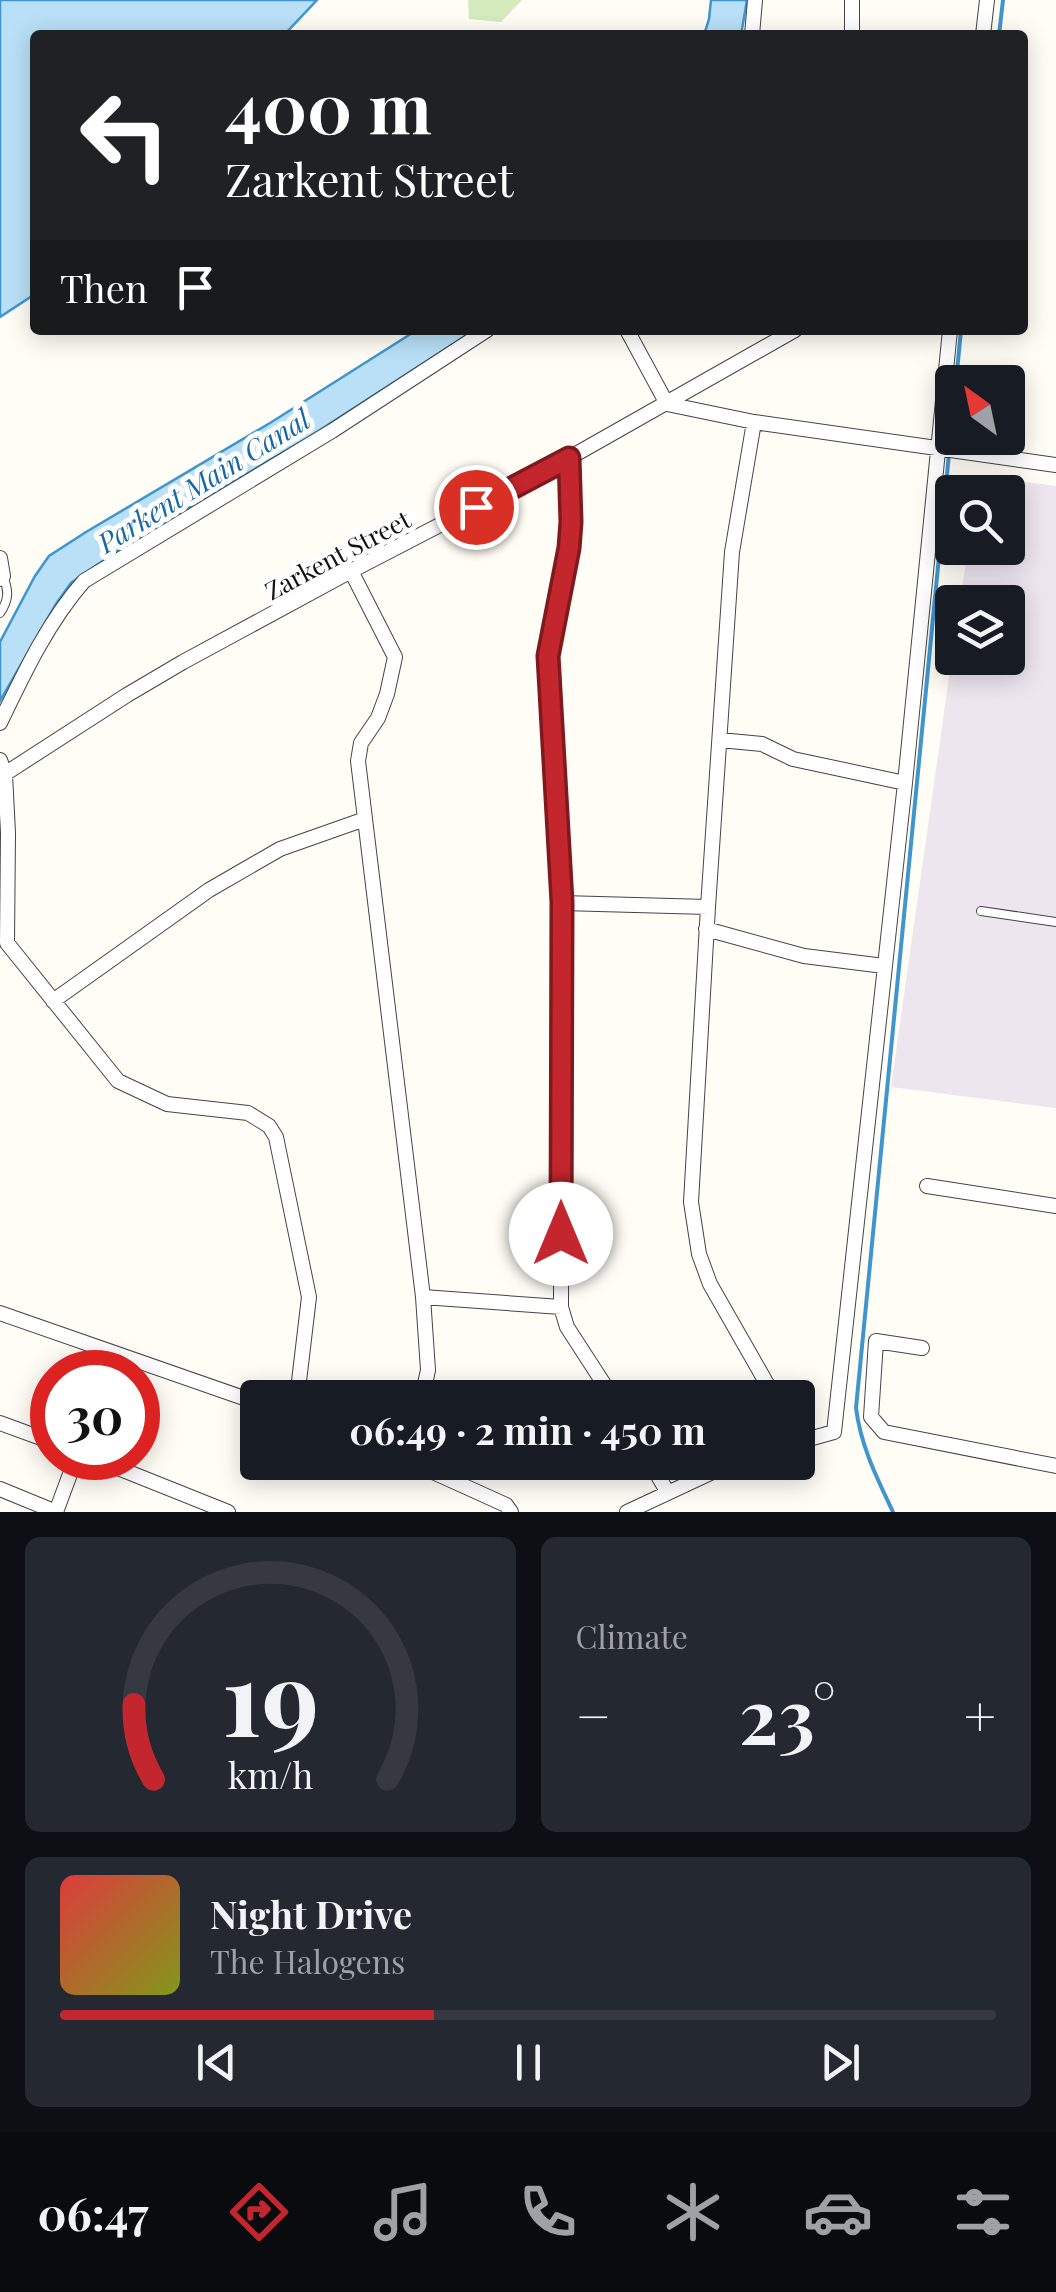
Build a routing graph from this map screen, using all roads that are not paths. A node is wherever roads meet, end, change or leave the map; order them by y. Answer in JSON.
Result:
{"nodes":[{"id":1,"x":755,"y":0,"type":"edge"},
{"id":2,"x":852,"y":0,"type":"edge"},
{"id":3,"x":987,"y":0,"type":"edge"},
{"id":4,"x":752,"y":30,"type":"edge"},
{"id":5,"x":852,"y":30,"type":"edge"},
{"id":6,"x":984,"y":30,"type":"edge"},
{"id":7,"x":479,"y":335,"type":"edge"},
{"id":8,"x":629,"y":335,"type":"edge"},
{"id":9,"x":785,"y":335,"type":"edge"},
{"id":10,"x":950,"y":335,"type":"edge"},
{"id":11,"x":949,"y":365,"type":"edge"},
{"id":12,"x":667,"y":404,"type":"junction"},
{"id":13,"x":754,"y":422,"type":"junction"},
{"id":14,"x":935,"y":449,"type":"edge"},
{"id":15,"x":944,"y":455,"type":"edge"},
{"id":16,"x":980,"y":455,"type":"edge"},
{"id":17,"x":569,"y":458,"type":"junction"},
{"id":18,"x":1056,"y":466,"type":"edge"},
{"id":19,"x":0,"y":558,"type":"edge"},
{"id":20,"x":351,"y":571,"type":"junction"},
{"id":21,"x":1,"y":576,"type":"edge"},
{"id":22,"x":0,"y":614,"type":"edge"},
{"id":23,"x":0,"y":723,"type":"edge"},
{"id":24,"x":720,"y":740,"type":"junction"},
{"id":25,"x":2,"y":770,"type":"edge"},
{"id":26,"x":904,"y":783,"type":"junction"},
{"id":27,"x":365,"y":819,"type":"junction"},
{"id":28,"x":562,"y":902,"type":"junction"},
{"id":29,"x":708,"y":908,"type":"junction"},
{"id":30,"x":982,"y":911,"type":"dead end"},
{"id":31,"x":1056,"y":922,"type":"edge"},
{"id":32,"x":706,"y":930,"type":"junction"},
{"id":33,"x":3,"y":946,"type":"edge"},
{"id":34,"x":884,"y":966,"type":"junction"},
{"id":35,"x":54,"y":1001,"type":"junction"},
{"id":36,"x":927,"y":1186,"type":"dead end"},
{"id":37,"x":1056,"y":1206,"type":"edge"},
{"id":38,"x":423,"y":1297,"type":"junction"},
{"id":39,"x":561,"y":1307,"type":"junction"},
{"id":40,"x":0,"y":1313,"type":"edge"},
{"id":41,"x":922,"y":1348,"type":"dead end"},
{"id":42,"x":105,"y":1350,"type":"edge"},
{"id":43,"x":160,"y":1369,"type":"edge"},
{"id":44,"x":299,"y":1380,"type":"edge"},
{"id":45,"x":426,"y":1380,"type":"edge"},
{"id":46,"x":601,"y":1380,"type":"edge"},
{"id":47,"x":765,"y":1380,"type":"edge"},
{"id":48,"x":240,"y":1397,"type":"edge"},
{"id":49,"x":0,"y":1423,"type":"edge"},
{"id":50,"x":30,"y":1434,"type":"edge"},
{"id":51,"x":815,"y":1436,"type":"edge"},
{"id":52,"x":1056,"y":1466,"type":"edge"},
{"id":53,"x":68,"y":1480,"type":"edge"},
{"id":54,"x":148,"y":1480,"type":"edge"},
{"id":55,"x":450,"y":1480,"type":"edge"},
{"id":56,"x":660,"y":1480,"type":"edge"},
{"id":57,"x":696,"y":1480,"type":"edge"},
{"id":58,"x":0,"y":1488,"type":"edge"},
{"id":59,"x":668,"y":1493,"type":"junction"},
{"id":60,"x":56,"y":1512,"type":"edge"},
{"id":61,"x":228,"y":1512,"type":"edge"},
{"id":62,"x":511,"y":1512,"type":"edge"},
{"id":63,"x":627,"y":1512,"type":"edge"}],
"edges":[{"from":1,"to":4,"type":"street"},
{"from":2,"to":5,"type":"street"},
{"from":3,"to":6,"type":"street"},
{"from":7,"to":23,"type":"street"},
{"from":8,"to":12,"type":"street"},
{"from":9,"to":12,"type":"street","name":"Zarkent Street"},
{"from":10,"to":11,"type":"street"},
{"from":12,"to":13,"type":"street"},
{"from":12,"to":17,"type":"street","name":"Zarkent Street"},
{"from":13,"to":14,"type":"street"},
{"from":13,"to":24,"type":"street"},
{"from":15,"to":26,"type":"street"},
{"from":16,"to":18,"type":"street"},
{"from":17,"to":20,"type":"street","name":"Zarkent Street"},
{"from":17,"to":28,"type":"street"},
{"from":19,"to":21,"type":"street"},
{"from":20,"to":25,"type":"street","name":"Zarkent Street"},
{"from":20,"to":27,"type":"street"},
{"from":21,"to":22,"type":"lane"},
{"from":24,"to":26,"type":"street"},
{"from":24,"to":29,"type":"street"},
{"from":25,"to":33,"type":"street"},
{"from":26,"to":34,"type":"street"},
{"from":27,"to":35,"type":"street"},
{"from":27,"to":38,"type":"street"},
{"from":28,"to":29,"type":"street"},
{"from":28,"to":39,"type":"street"},
{"from":29,"to":32,"type":"street"},
{"from":30,"to":31,"type":"lane"},
{"from":32,"to":34,"type":"street"},
{"from":32,"to":47,"type":"street"},
{"from":33,"to":35,"type":"street"},
{"from":34,"to":51,"type":"street"},
{"from":35,"to":44,"type":"street"},
{"from":36,"to":37,"type":"street"},
{"from":38,"to":39,"type":"street"},
{"from":38,"to":45,"type":"street"},
{"from":39,"to":46,"type":"street"},
{"from":40,"to":42,"type":"street"},
{"from":41,"to":52,"type":"street"},
{"from":43,"to":48,"type":"street"},
{"from":49,"to":50,"type":"street"},
{"from":53,"to":60,"type":"street"},
{"from":54,"to":61,"type":"street"},
{"from":55,"to":62,"type":"street"},
{"from":56,"to":59,"type":"street"},
{"from":57,"to":59,"type":"street"},
{"from":58,"to":60,"type":"street"},
{"from":59,"to":63,"type":"street"}]}
